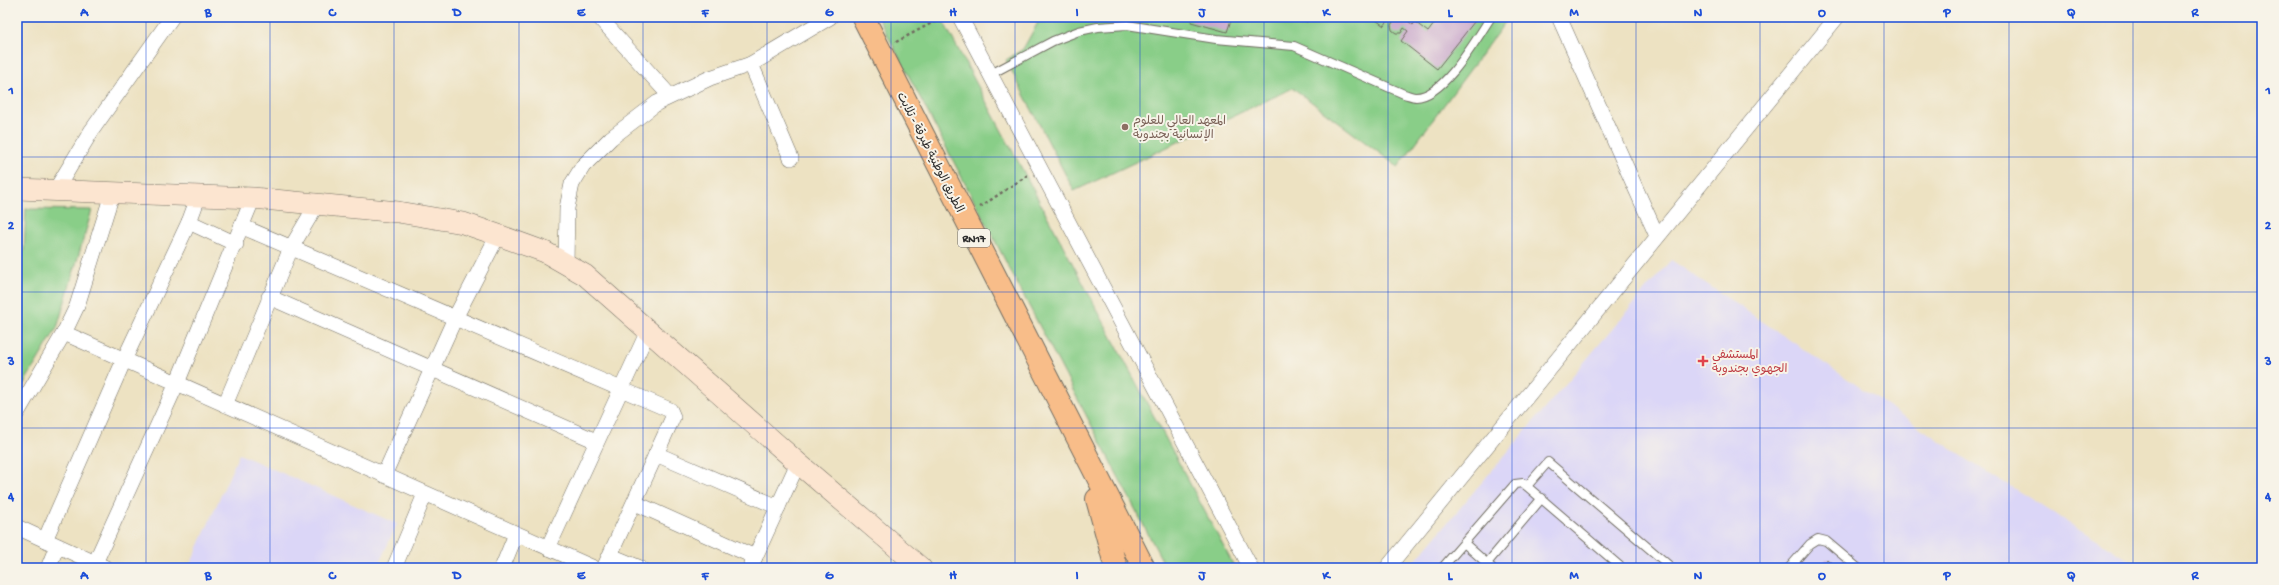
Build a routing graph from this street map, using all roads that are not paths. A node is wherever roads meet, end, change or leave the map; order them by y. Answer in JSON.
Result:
{"nodes":[{"id":1,"x":172,"y":17,"type":"edge"},
{"id":2,"x":599,"y":17,"type":"edge"},
{"id":3,"x":830,"y":17,"type":"edge"},
{"id":4,"x":863,"y":17,"type":"edge"},
{"id":5,"x":960,"y":17,"type":"edge"},
{"id":6,"x":1491,"y":17,"type":"edge"},
{"id":7,"x":1559,"y":17,"type":"edge"},
{"id":8,"x":1838,"y":17,"type":"edge"},
{"id":9,"x":751,"y":64,"type":"junction"},
{"id":10,"x":991,"y":74,"type":"junction"},
{"id":11,"x":670,"y":96,"type":"junction"},
{"id":12,"x":791,"y":158,"type":"dead end"},
{"id":13,"x":17,"y":188,"type":"edge"},
{"id":14,"x":55,"y":191,"type":"junction"},
{"id":15,"x":113,"y":191,"type":"junction"},
{"id":16,"x":199,"y":195,"type":"junction"},
{"id":17,"x":253,"y":198,"type":"junction"},
{"id":18,"x":317,"y":204,"type":"junction"},
{"id":19,"x":189,"y":222,"type":"junction"},
{"id":20,"x":243,"y":227,"type":"junction"},
{"id":21,"x":498,"y":235,"type":"junction"},
{"id":22,"x":1658,"y":236,"type":"junction"},
{"id":23,"x":236,"y":244,"type":"junction"},
{"id":24,"x":292,"y":248,"type":"junction"},
{"id":25,"x":566,"y":263,"type":"junction"},
{"id":26,"x":269,"y":297,"type":"junction"},
{"id":27,"x":455,"y":318,"type":"junction"},
{"id":28,"x":648,"y":331,"type":"junction"},
{"id":29,"x":64,"y":333,"type":"junction"},
{"id":30,"x":124,"y":360,"type":"junction"},
{"id":31,"x":432,"y":368,"type":"junction"},
{"id":32,"x":177,"y":383,"type":"junction"},
{"id":33,"x":620,"y":388,"type":"junction"},
{"id":34,"x":225,"y":404,"type":"junction"},
{"id":35,"x":17,"y":413,"type":"edge"},
{"id":36,"x":596,"y":441,"type":"junction"},
{"id":37,"x":656,"y":454,"type":"junction"},
{"id":38,"x":1086,"y":459,"type":"junction"},
{"id":39,"x":798,"y":463,"type":"junction"},
{"id":40,"x":384,"y":475,"type":"junction"},
{"id":41,"x":1527,"y":486,"type":"junction"},
{"id":42,"x":425,"y":494,"type":"junction"},
{"id":43,"x":1542,"y":498,"type":"junction"},
{"id":44,"x":635,"y":503,"type":"junction"},
{"id":45,"x":778,"y":507,"type":"junction"},
{"id":46,"x":17,"y":527,"type":"edge"},
{"id":47,"x":516,"y":534,"type":"junction"},
{"id":48,"x":51,"y":543,"type":"junction"},
{"id":49,"x":1464,"y":543,"type":"junction"},
{"id":50,"x":548,"y":548,"type":"junction"},
{"id":51,"x":608,"y":562,"type":"edge"},
{"id":52,"x":752,"y":563,"type":"edge"},
{"id":53,"x":100,"y":566,"type":"edge"},
{"id":54,"x":1487,"y":566,"type":"edge"},
{"id":55,"x":48,"y":568,"type":"edge"},
{"id":56,"x":394,"y":568,"type":"edge"},
{"id":57,"x":502,"y":568,"type":"edge"},
{"id":58,"x":594,"y":568,"type":"edge"},
{"id":59,"x":640,"y":568,"type":"edge"},
{"id":60,"x":921,"y":568,"type":"edge"},
{"id":61,"x":1116,"y":568,"type":"edge"},
{"id":62,"x":1144,"y":568,"type":"edge"},
{"id":63,"x":1252,"y":568,"type":"edge"},
{"id":64,"x":1387,"y":568,"type":"edge"},
{"id":65,"x":1442,"y":568,"type":"edge"},
{"id":66,"x":1622,"y":568,"type":"edge"},
{"id":67,"x":1672,"y":568,"type":"edge"},
{"id":68,"x":1790,"y":568,"type":"edge"},
{"id":69,"x":1858,"y":568,"type":"edge"}],
"edges":[{"from":1,"to":14,"type":"street"},
{"from":2,"to":11,"type":"street"},
{"from":3,"to":9,"type":"street"},
{"from":4,"to":38,"type":"main road","name":"الطريق الوطنية طبرقة - تلابت","number":"RN17"},
{"from":5,"to":10,"type":"street"},
{"from":6,"to":10,"type":"lane"},
{"from":7,"to":22,"type":"street"},
{"from":8,"to":22,"type":"street"},
{"from":9,"to":11,"type":"street"},
{"from":9,"to":12,"type":"street"},
{"from":10,"to":63,"type":"street"},
{"from":11,"to":25,"type":"street"},
{"from":13,"to":14,"type":"street"},
{"from":14,"to":15,"type":"street"},
{"from":15,"to":16,"type":"street"},
{"from":15,"to":29,"type":"street"},
{"from":16,"to":17,"type":"street"},
{"from":16,"to":19,"type":"street"},
{"from":17,"to":18,"type":"street"},
{"from":17,"to":20,"type":"street"},
{"from":18,"to":21,"type":"street"},
{"from":18,"to":24,"type":"street"},
{"from":19,"to":23,"type":"street"},
{"from":19,"to":30,"type":"street"},
{"from":20,"to":23,"type":"street"},
{"from":20,"to":24,"type":"street"},
{"from":21,"to":25,"type":"street"},
{"from":21,"to":27,"type":"street"},
{"from":22,"to":64,"type":"street"},
{"from":23,"to":32,"type":"street"},
{"from":24,"to":26,"type":"street"},
{"from":24,"to":27,"type":"street"},
{"from":25,"to":28,"type":"street"},
{"from":26,"to":31,"type":"street"},
{"from":26,"to":34,"type":"street"},
{"from":27,"to":31,"type":"street"},
{"from":27,"to":33,"type":"street"},
{"from":28,"to":33,"type":"street"},
{"from":28,"to":39,"type":"street"},
{"from":29,"to":30,"type":"street"},
{"from":29,"to":35,"type":"street"},
{"from":30,"to":32,"type":"street"},
{"from":30,"to":48,"type":"street"},
{"from":31,"to":36,"type":"street"},
{"from":31,"to":40,"type":"street"},
{"from":32,"to":34,"type":"street"},
{"from":32,"to":53,"type":"street"},
{"from":33,"to":36,"type":"street"},
{"from":33,"to":37,"type":"street"},
{"from":34,"to":40,"type":"street"},
{"from":36,"to":50,"type":"street"},
{"from":37,"to":44,"type":"street"},
{"from":37,"to":45,"type":"street"},
{"from":38,"to":61,"type":"main road","name":"الطريق الوطنية طبرقة - تلابت","number":"RN17"},
{"from":38,"to":62,"type":"main road","name":"الطريق الوطنية طبرقة - تلابت","number":"RN17"},
{"from":39,"to":45,"type":"street"},
{"from":39,"to":60,"type":"street"},
{"from":40,"to":42,"type":"street"},
{"from":41,"to":43,"type":"lane"},
{"from":41,"to":49,"type":"lane"},
{"from":41,"to":67,"type":"lane"},
{"from":42,"to":47,"type":"street"},
{"from":42,"to":56,"type":"street"},
{"from":43,"to":54,"type":"lane"},
{"from":43,"to":66,"type":"lane"},
{"from":44,"to":51,"type":"street"},
{"from":44,"to":52,"type":"street"},
{"from":45,"to":52,"type":"street"},
{"from":46,"to":48,"type":"street"},
{"from":47,"to":50,"type":"street"},
{"from":47,"to":57,"type":"street"},
{"from":48,"to":53,"type":"street"},
{"from":48,"to":55,"type":"street"},
{"from":49,"to":54,"type":"lane"},
{"from":49,"to":65,"type":"lane"},
{"from":50,"to":58,"type":"street"},
{"from":51,"to":59,"type":"street"},
{"from":68,"to":69,"type":"lane"}]}
